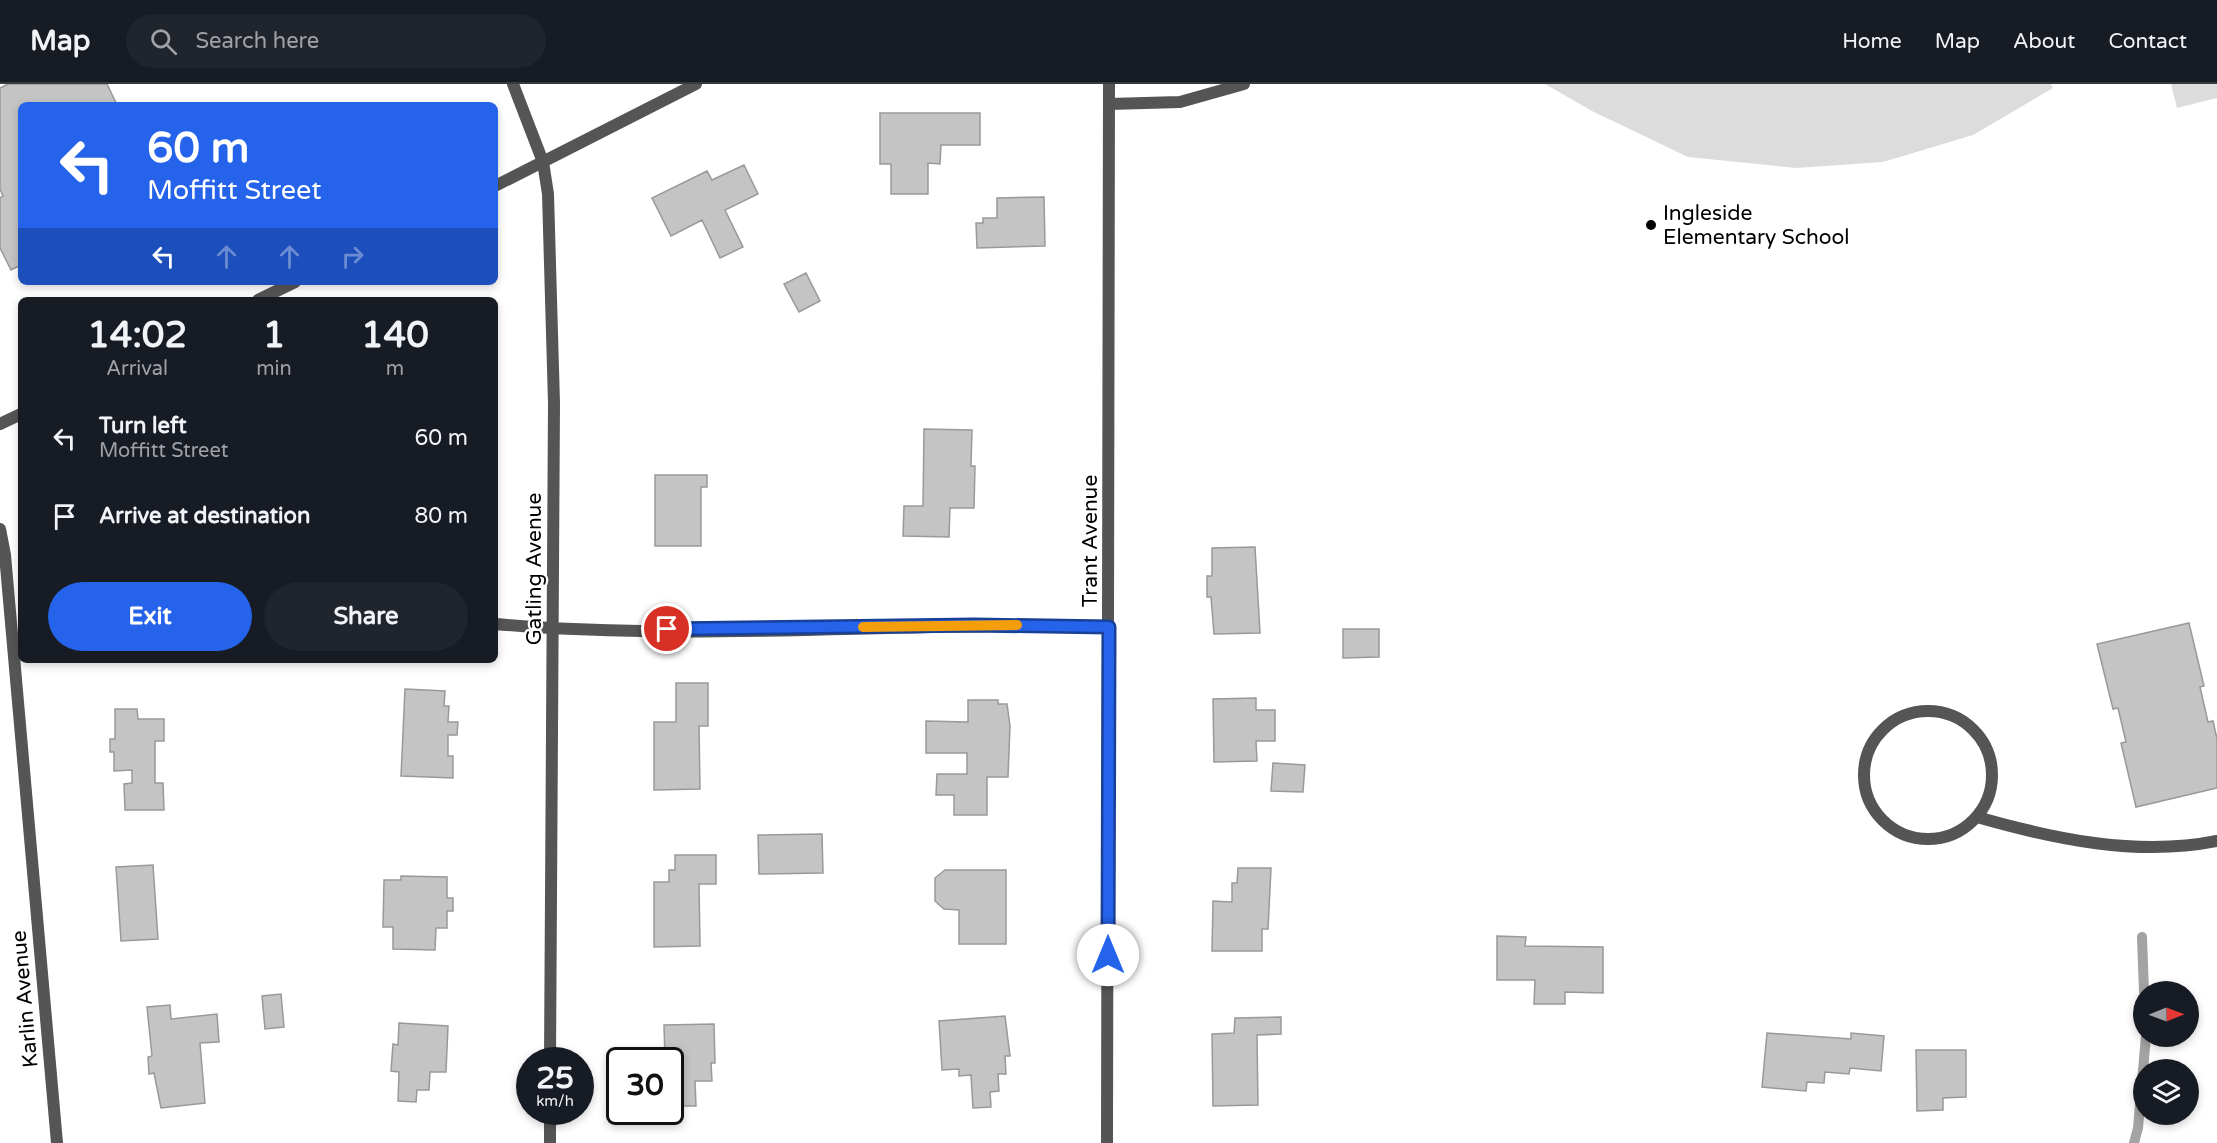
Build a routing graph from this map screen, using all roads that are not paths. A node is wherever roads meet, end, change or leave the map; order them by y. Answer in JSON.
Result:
{"nodes":[{"id":1,"x":513,"y":84,"type":"edge"},
{"id":2,"x":696,"y":84,"type":"edge"},
{"id":3,"x":1109,"y":84,"type":"edge"},
{"id":4,"x":1244,"y":84,"type":"edge"},
{"id":5,"x":1109,"y":104,"type":"junction"},
{"id":6,"x":543,"y":162,"type":"junction"},
{"id":7,"x":498,"y":184,"type":"edge"},
{"id":8,"x":289,"y":285,"type":"edge"},
{"id":9,"x":264,"y":297,"type":"edge"},
{"id":10,"x":18,"y":415,"type":"edge"},
{"id":11,"x":0,"y":424,"type":"edge"},
{"id":12,"x":0,"y":528,"type":"edge"},
{"id":13,"x":498,"y":624,"type":"edge"},
{"id":14,"x":1109,"y":627,"type":"junction"},
{"id":15,"x":552,"y":629,"type":"junction"},
{"id":16,"x":16,"y":631,"type":"edge"},
{"id":17,"x":18,"y":656,"type":"edge"},
{"id":18,"x":19,"y":663,"type":"edge"},
{"id":19,"x":1977,"y":817,"type":"junction"},
{"id":20,"x":2217,"y":841,"type":"edge"},
{"id":21,"x":550,"y":1047,"type":"edge"},
{"id":22,"x":550,"y":1125,"type":"edge"},
{"id":23,"x":57,"y":1143,"type":"edge"},
{"id":24,"x":550,"y":1143,"type":"edge"},
{"id":25,"x":1107,"y":1143,"type":"edge"}],
"edges":[{"from":1,"to":6,"type":"street","name":"Gatling Avenue"},
{"from":2,"to":6,"type":"street"},
{"from":3,"to":5,"type":"street","name":"Trant Avenue"},
{"from":4,"to":5,"type":"street"},
{"from":5,"to":14,"type":"street","name":"Trant Avenue"},
{"from":6,"to":7,"type":"street"},
{"from":6,"to":15,"type":"street","name":"Gatling Avenue"},
{"from":8,"to":9,"type":"street"},
{"from":10,"to":11,"type":"street"},
{"from":12,"to":16,"type":"street","name":"Karlin Avenue"},
{"from":13,"to":15,"type":"street"},
{"from":14,"to":15,"type":"street"},
{"from":14,"to":25,"type":"street","name":"Trant Avenue"},
{"from":15,"to":21,"type":"street","name":"Gatling Avenue"},
{"from":16,"to":17,"type":"street","name":"Karlin Avenue"},
{"from":18,"to":23,"type":"street","name":"Karlin Avenue"},
{"from":19,"to":19,"type":"street"},
{"from":19,"to":20,"type":"street"},
{"from":22,"to":24,"type":"street"}]}
